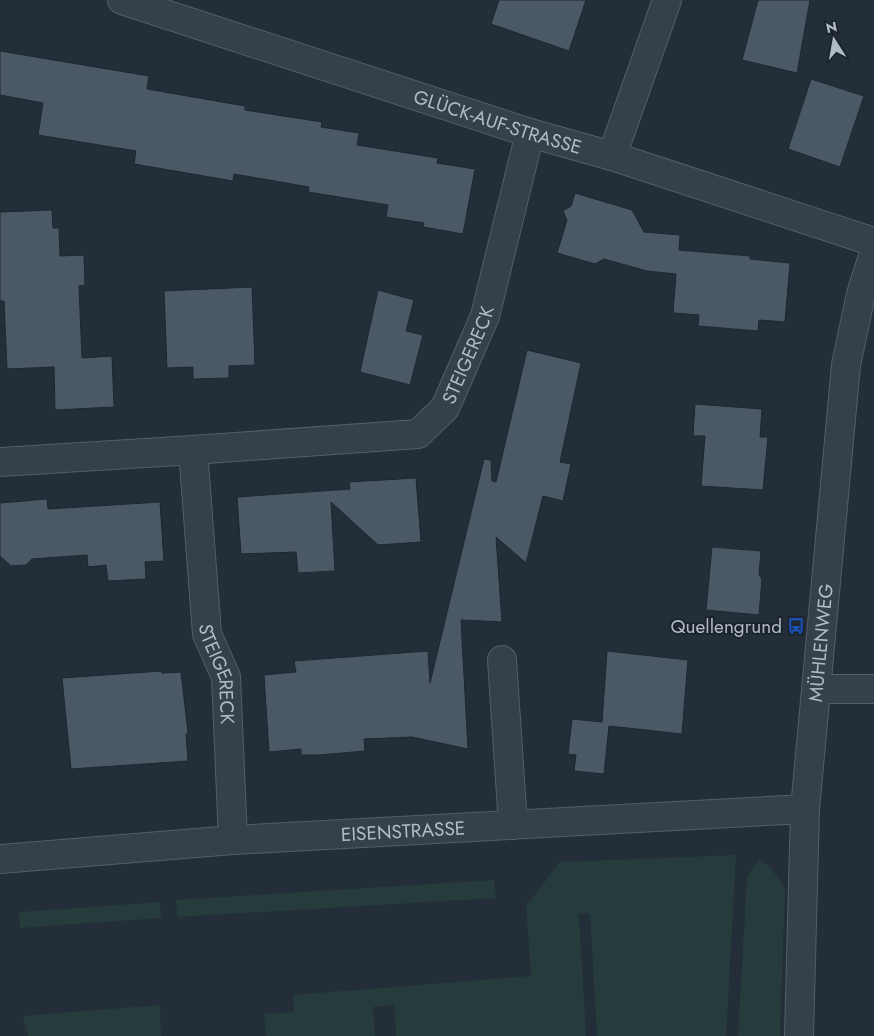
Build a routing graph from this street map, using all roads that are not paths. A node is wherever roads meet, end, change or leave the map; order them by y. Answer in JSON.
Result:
{"nodes":[{"id":1,"x":122,"y":0,"type":"edge"},
{"id":2,"x":667,"y":0,"type":"edge"},
{"id":3,"x":530,"y":133,"type":"junction"},
{"id":4,"x":612,"y":156,"type":"junction"},
{"id":5,"x":874,"y":242,"type":"edge"},
{"id":6,"x":874,"y":253,"type":"edge"},
{"id":7,"x":193,"y":450,"type":"junction"},
{"id":8,"x":0,"y":462,"type":"edge"},
{"id":9,"x":502,"y":660,"type":"dead end"},
{"id":10,"x":817,"y":689,"type":"junction"},
{"id":11,"x":874,"y":689,"type":"edge"},
{"id":12,"x":805,"y":810,"type":"junction"},
{"id":13,"x":513,"y":825,"type":"junction"},
{"id":14,"x":233,"y":840,"type":"junction"},
{"id":15,"x":0,"y":859,"type":"edge"},
{"id":16,"x":799,"y":1036,"type":"edge"}],
"edges":[{"from":1,"to":3,"type":"street","name":"GLÜCK-AUF-STRASSE"},
{"from":2,"to":4,"type":"street"},
{"from":3,"to":4,"type":"street","name":"GLÜCK-AUF-STRASSE"},
{"from":3,"to":7,"type":"street","name":"STEIGERECK"},
{"from":4,"to":5,"type":"street","name":"GLÜCK-AUF-STRASSE"},
{"from":6,"to":10,"type":"street","name":"MÜHLENWEG"},
{"from":7,"to":8,"type":"street","name":"STEIGERECK"},
{"from":7,"to":14,"type":"street","name":"STEIGERECK"},
{"from":9,"to":13,"type":"street"},
{"from":10,"to":11,"type":"street"},
{"from":10,"to":12,"type":"street","name":"MÜHLENWEG"},
{"from":12,"to":13,"type":"street","name":"EISENSTRASSE"},
{"from":12,"to":16,"type":"street","name":"MÜHLENWEG"},
{"from":13,"to":14,"type":"street","name":"EISENSTRASSE"},
{"from":14,"to":15,"type":"street","name":"EISENSTRASSE"}]}
